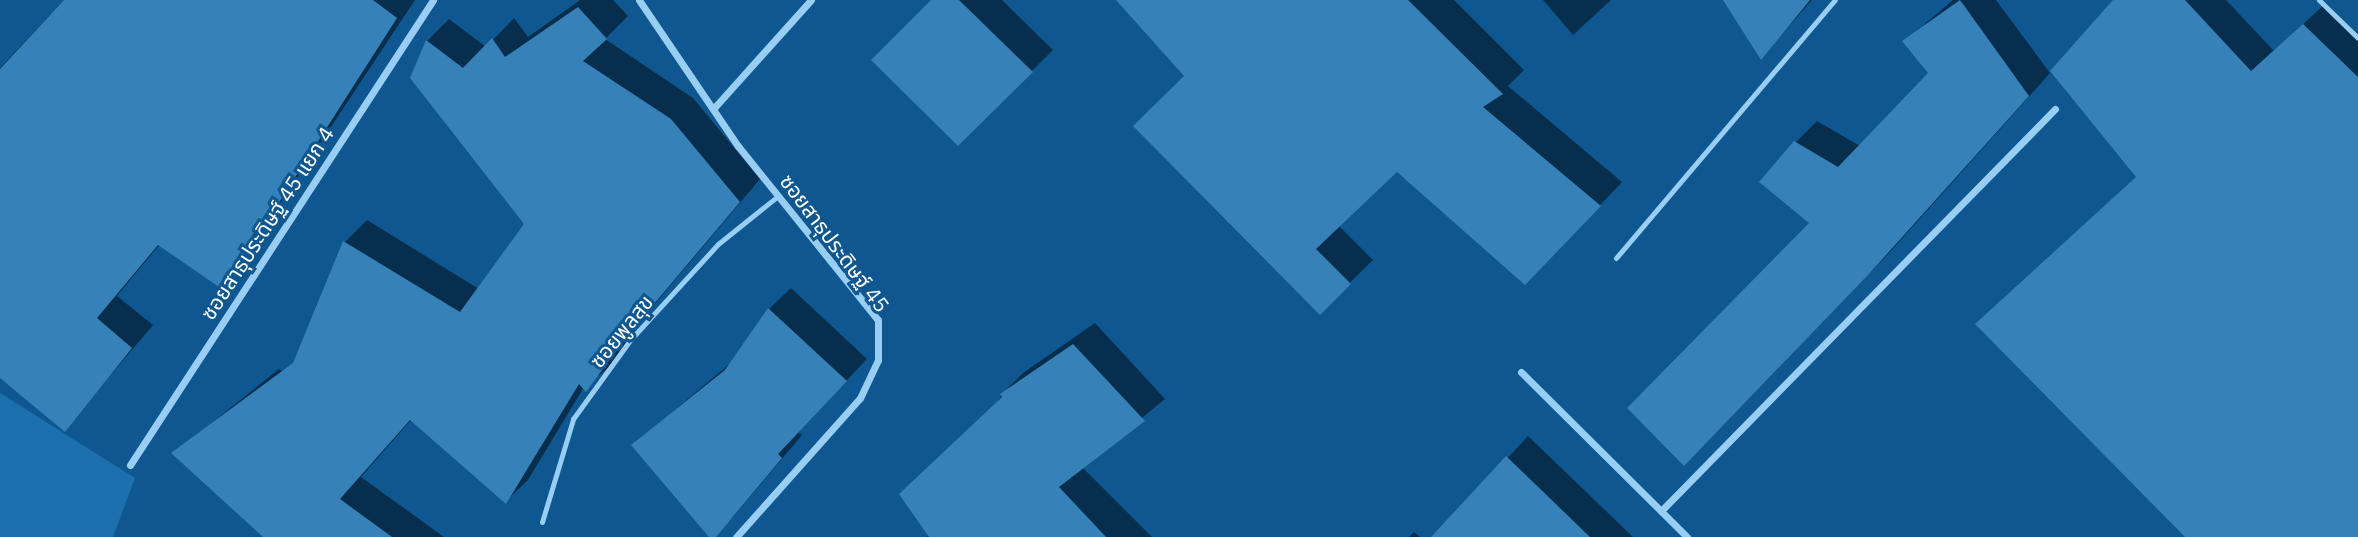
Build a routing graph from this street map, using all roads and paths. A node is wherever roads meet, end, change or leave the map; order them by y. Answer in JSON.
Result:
{"nodes":[{"id":1,"x":433,"y":0,"type":"edge"},
{"id":2,"x":639,"y":0,"type":"edge"},
{"id":3,"x":811,"y":0,"type":"edge"},
{"id":4,"x":1835,"y":0,"type":"edge"},
{"id":5,"x":2319,"y":0,"type":"edge"},
{"id":6,"x":2358,"y":38,"type":"edge"},
{"id":7,"x":714,"y":108,"type":"junction"},
{"id":8,"x":2055,"y":109,"type":"dead end"},
{"id":9,"x":778,"y":196,"type":"junction"},
{"id":10,"x":1616,"y":258,"type":"dead end"},
{"id":11,"x":1521,"y":372,"type":"dead end"},
{"id":12,"x":130,"y":465,"type":"dead end"},
{"id":13,"x":1661,"y":511,"type":"junction"},
{"id":14,"x":542,"y":523,"type":"dead end"},
{"id":15,"x":736,"y":537,"type":"edge"},
{"id":16,"x":1687,"y":537,"type":"edge"}],
"edges":[{"from":1,"to":12,"type":"street","name":"ซอยสาธุประดิษฐ์ 45 แยก 4"},
{"from":2,"to":7,"type":"street","name":"ซอยสาธุประดิษฐ์ 45"},
{"from":3,"to":7,"type":"street"},
{"from":4,"to":10,"type":"lane"},
{"from":5,"to":6,"type":"lane"},
{"from":7,"to":9,"type":"street","name":"ซอยสาธุประดิษฐ์ 45"},
{"from":8,"to":13,"type":"street"},
{"from":9,"to":14,"type":"lane","name":"ซอยพูลสุข"},
{"from":9,"to":15,"type":"street","name":"ซอยสาธุประดิษฐ์ 45"},
{"from":11,"to":13,"type":"street"},
{"from":13,"to":16,"type":"street"}]}
